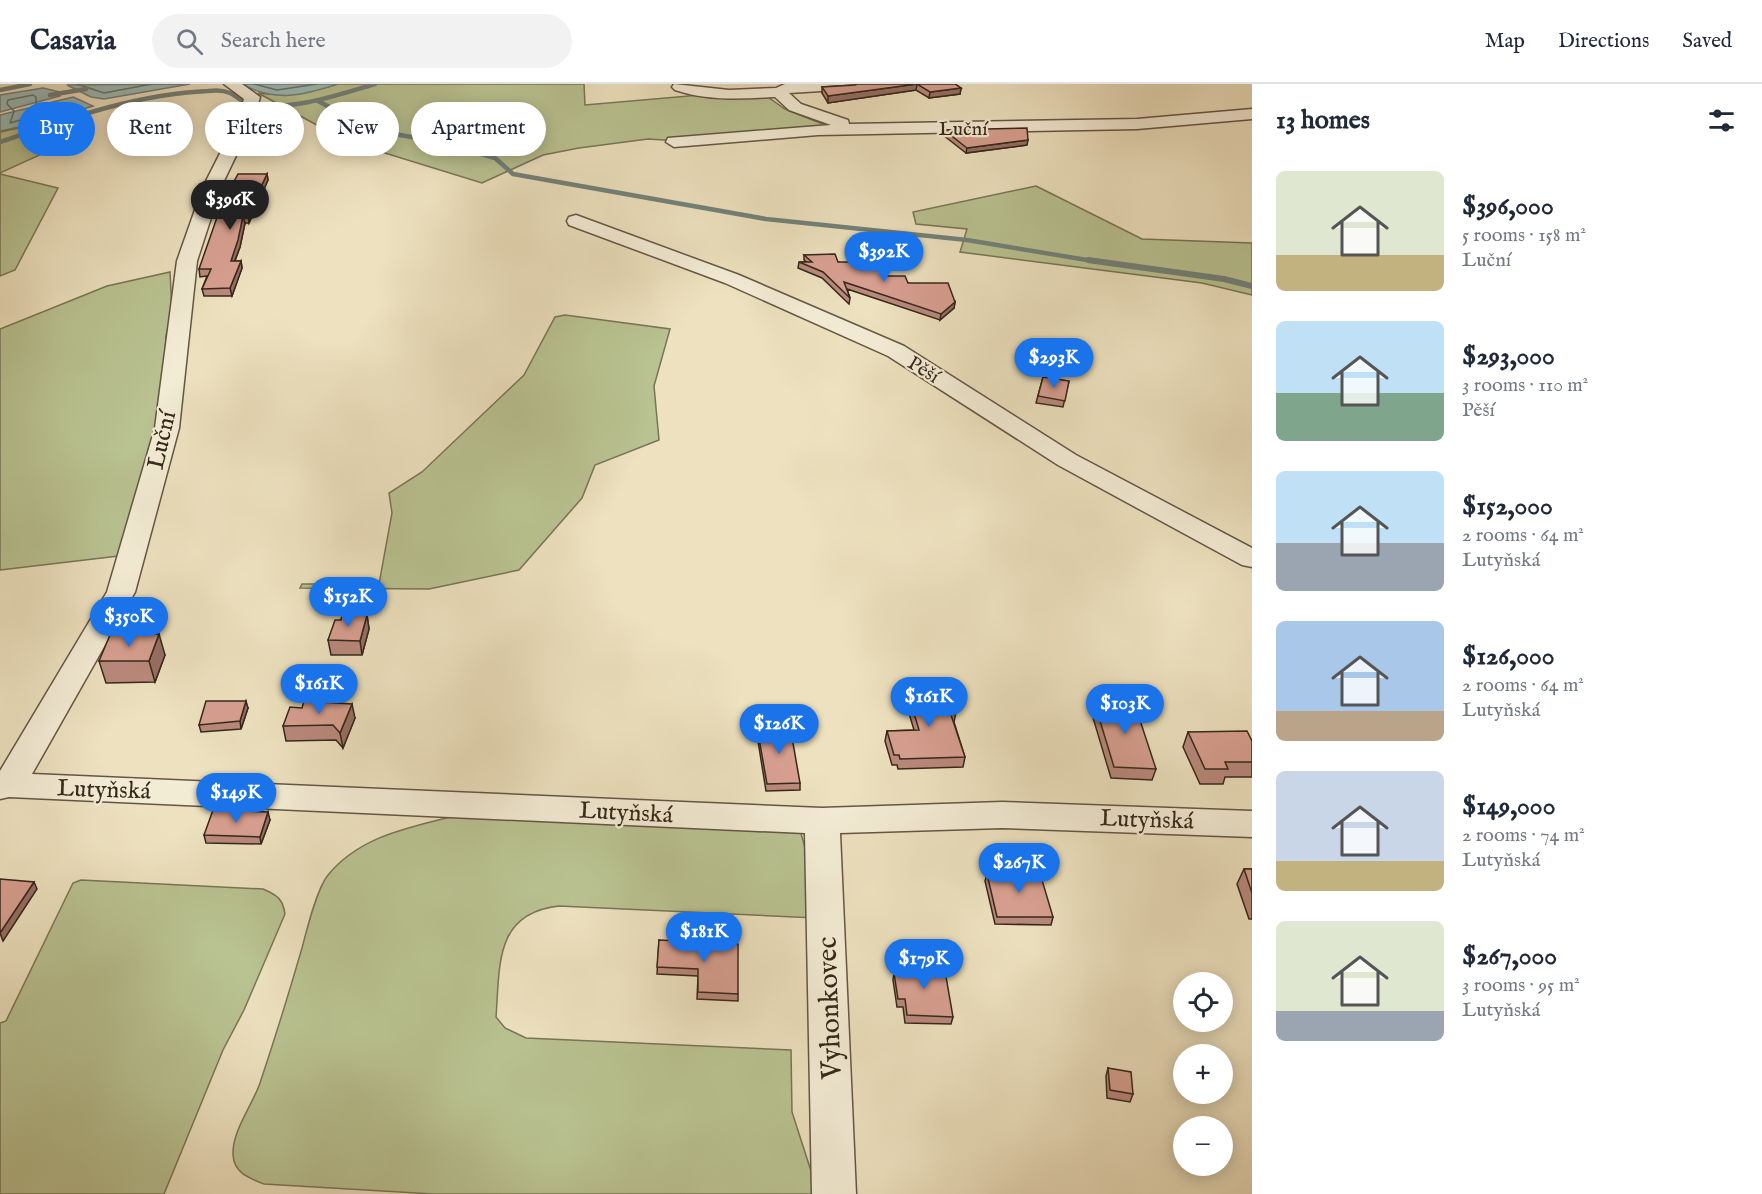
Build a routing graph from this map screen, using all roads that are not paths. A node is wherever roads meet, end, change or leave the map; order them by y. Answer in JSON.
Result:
{"nodes":[{"id":1,"x":232,"y":84,"type":"edge"},
{"id":2,"x":854,"y":84,"type":"edge"},
{"id":3,"x":680,"y":87,"type":"dead end"},
{"id":4,"x":779,"y":92,"type":"junction"},
{"id":5,"x":1252,"y":114,"type":"edge"},
{"id":6,"x":866,"y":127,"type":"junction"},
{"id":7,"x":674,"y":142,"type":"dead end"},
{"id":8,"x":576,"y":221,"type":"dead end"},
{"id":9,"x":1252,"y":559,"type":"edge"},
{"id":10,"x":4,"y":786,"type":"edge"},
{"id":11,"x":822,"y":821,"type":"junction"},
{"id":12,"x":1252,"y":824,"type":"edge"},
{"id":13,"x":834,"y":1194,"type":"edge"}],
"edges":[{"from":1,"to":10,"type":"street","name":"Luční"},
{"from":2,"to":4,"type":"street"},
{"from":3,"to":4,"type":"street"},
{"from":4,"to":6,"type":"street"},
{"from":5,"to":6,"type":"street","name":"Luční"},
{"from":6,"to":7,"type":"street","name":"Luční"},
{"from":8,"to":9,"type":"street","name":"Pěší"},
{"from":10,"to":11,"type":"street","name":"Lutyňská"},
{"from":11,"to":12,"type":"street","name":"Lutyňská"},
{"from":11,"to":13,"type":"street","name":"Vyhonkovec"}]}
